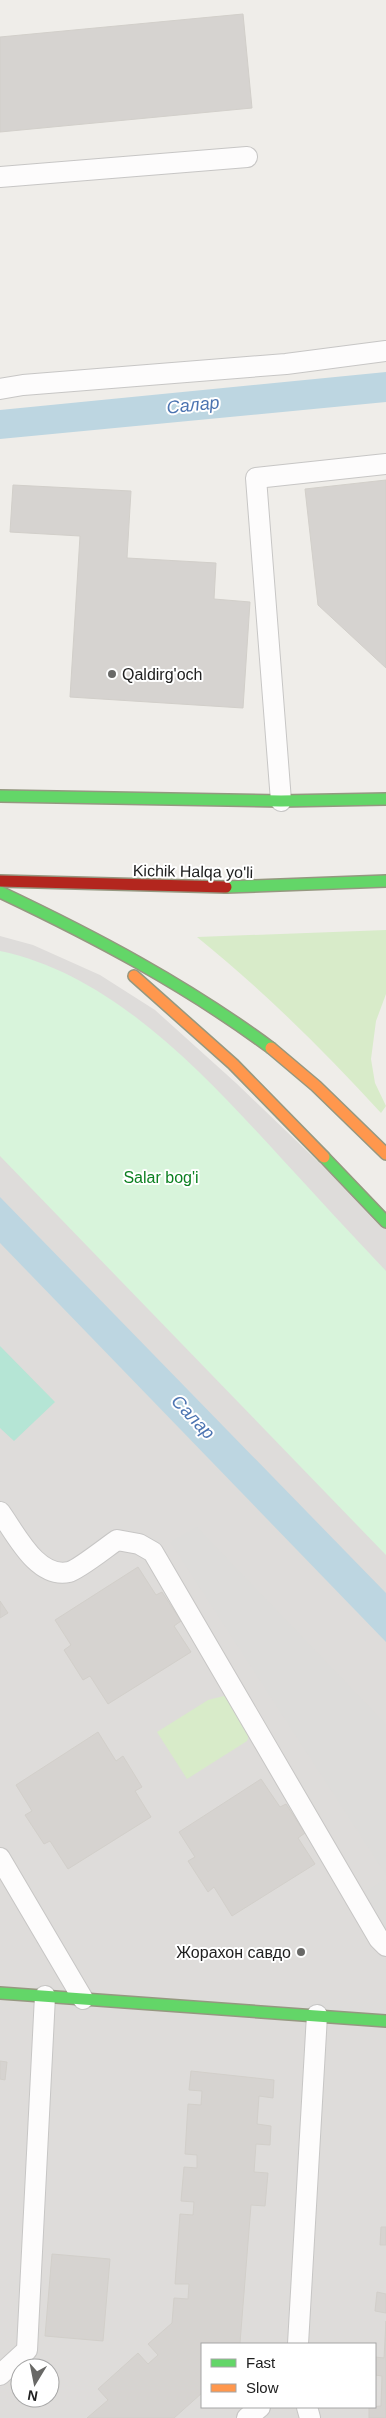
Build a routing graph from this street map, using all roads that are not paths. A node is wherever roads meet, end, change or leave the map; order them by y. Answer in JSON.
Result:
{"nodes":[{"id":1,"x":247,"y":157,"type":"dead end"},
{"id":2,"x":0,"y":177,"type":"edge"},
{"id":3,"x":386,"y":351,"type":"edge"},
{"id":4,"x":0,"y":390,"type":"edge"},
{"id":5,"x":386,"y":464,"type":"edge"},
{"id":6,"x":0,"y":796,"type":"edge"},
{"id":7,"x":386,"y":798,"type":"edge"},
{"id":8,"x":282,"y":801,"type":"junction"},
{"id":9,"x":0,"y":881,"type":"edge"},
{"id":10,"x":386,"y":881,"type":"edge"},
{"id":11,"x":0,"y":892,"type":"edge"},
{"id":12,"x":77,"y":929,"type":"junction"},
{"id":13,"x":386,"y":1154,"type":"edge"},
{"id":14,"x":386,"y":1222,"type":"edge"},
{"id":15,"x":0,"y":1512,"type":"edge"},
{"id":16,"x":0,"y":1858,"type":"edge"},
{"id":17,"x":386,"y":1946,"type":"edge"},
{"id":18,"x":0,"y":1993,"type":"edge"},
{"id":19,"x":45,"y":1996,"type":"junction"},
{"id":20,"x":83,"y":1999,"type":"junction"},
{"id":21,"x":317,"y":2015,"type":"junction"},
{"id":22,"x":386,"y":2020,"type":"edge"},
{"id":23,"x":298,"y":2343,"type":"edge"},
{"id":24,"x":0,"y":2375,"type":"edge"},
{"id":25,"x":259,"y":2408,"type":"edge"},
{"id":26,"x":247,"y":2418,"type":"edge"}],
"edges":[{"from":1,"to":2,"type":"lane"},
{"from":3,"to":4,"type":"lane"},
{"from":5,"to":8,"type":"lane"},
{"from":6,"to":8,"type":"main road"},
{"from":7,"to":8,"type":"main road"},
{"from":9,"to":10,"type":"main road","name":"Kichik Halqa yo'li"},
{"from":11,"to":12,"type":"main road"},
{"from":12,"to":13,"type":"main road"},
{"from":12,"to":14,"type":"main road"},
{"from":15,"to":17,"type":"lane"},
{"from":16,"to":20,"type":"lane"},
{"from":18,"to":19,"type":"main road"},
{"from":19,"to":20,"type":"main road"},
{"from":19,"to":24,"type":"lane"},
{"from":20,"to":21,"type":"main road"},
{"from":21,"to":22,"type":"main road"},
{"from":21,"to":23,"type":"lane"},
{"from":25,"to":26,"type":"lane"}]}
